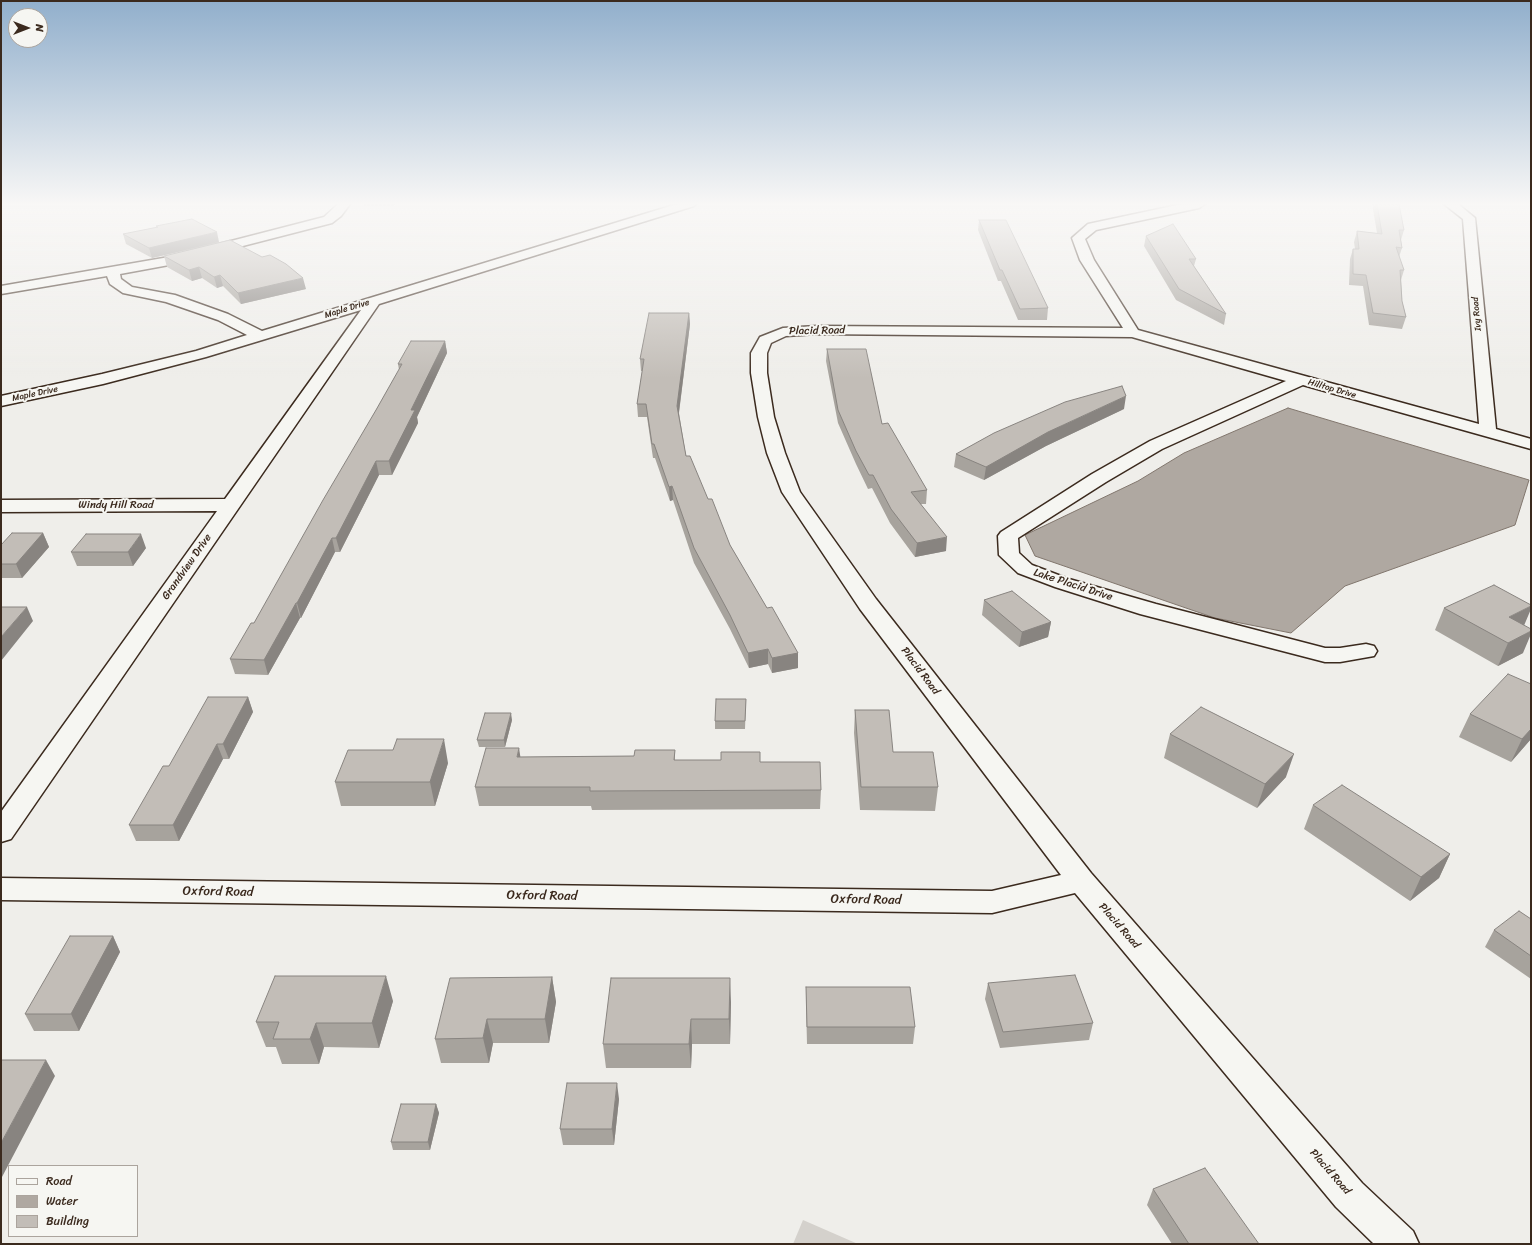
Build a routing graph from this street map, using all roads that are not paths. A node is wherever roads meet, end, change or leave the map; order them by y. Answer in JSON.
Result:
{"nodes":[{"id":1,"x":163,"y":262,"type":"edge"},
{"id":2,"x":501,"y":262,"type":"edge"},
{"id":3,"x":1088,"y":262,"type":"edge"},
{"id":4,"x":1472,"y":262,"type":"edge"},
{"id":5,"x":112,"y":271,"type":"junction"},
{"id":6,"x":1,"y":290,"type":"edge"},
{"id":7,"x":374,"y":301,"type":"junction"},
{"id":8,"x":214,"y":316,"type":"junction"},
{"id":9,"x":1134,"y":333,"type":"junction"},
{"id":10,"x":261,"y":336,"type":"junction"},
{"id":11,"x":241,"y":342,"type":"junction"},
{"id":12,"x":1302,"y":380,"type":"junction"},
{"id":13,"x":1,"y":401,"type":"edge"},
{"id":14,"x":1488,"y":433,"type":"junction"},
{"id":15,"x":1531,"y":444,"type":"edge"},
{"id":16,"x":231,"y":505,"type":"junction"},
{"id":17,"x":1,"y":506,"type":"edge"},
{"id":18,"x":1366,"y":651,"type":"dead end"},
{"id":19,"x":1,"y":832,"type":"edge"},
{"id":20,"x":1081,"y":881,"type":"junction"},
{"id":21,"x":1,"y":889,"type":"edge"},
{"id":22,"x":1400,"y":1244,"type":"edge"}],
"edges":[{"from":1,"to":5,"type":"street"},
{"from":2,"to":7,"type":"street","name":"Maple Drive"},
{"from":3,"to":9,"type":"street"},
{"from":4,"to":14,"type":"street","name":"Ivy Road"},
{"from":5,"to":6,"type":"street"},
{"from":5,"to":8,"type":"street"},
{"from":7,"to":10,"type":"street","name":"Maple Drive"},
{"from":7,"to":16,"type":"street","name":"Grandview Drive"},
{"from":8,"to":10,"type":"street"},
{"from":8,"to":11,"type":"street"},
{"from":9,"to":12,"type":"street","name":"Hilltop Drive"},
{"from":9,"to":20,"type":"street","name":"Placid Road"},
{"from":10,"to":11,"type":"street","name":"Maple Drive"},
{"from":11,"to":13,"type":"street","name":"Maple Drive"},
{"from":12,"to":14,"type":"street","name":"Hilltop Drive"},
{"from":12,"to":18,"type":"street","name":"Lake Placid Drive"},
{"from":14,"to":15,"type":"street","name":"Hilltop Drive"},
{"from":16,"to":17,"type":"street","name":"Windy Hill Road"},
{"from":16,"to":19,"type":"street","name":"Grandview Drive"},
{"from":20,"to":21,"type":"street","name":"Oxford Road"},
{"from":20,"to":22,"type":"street","name":"Placid Road"}]}
